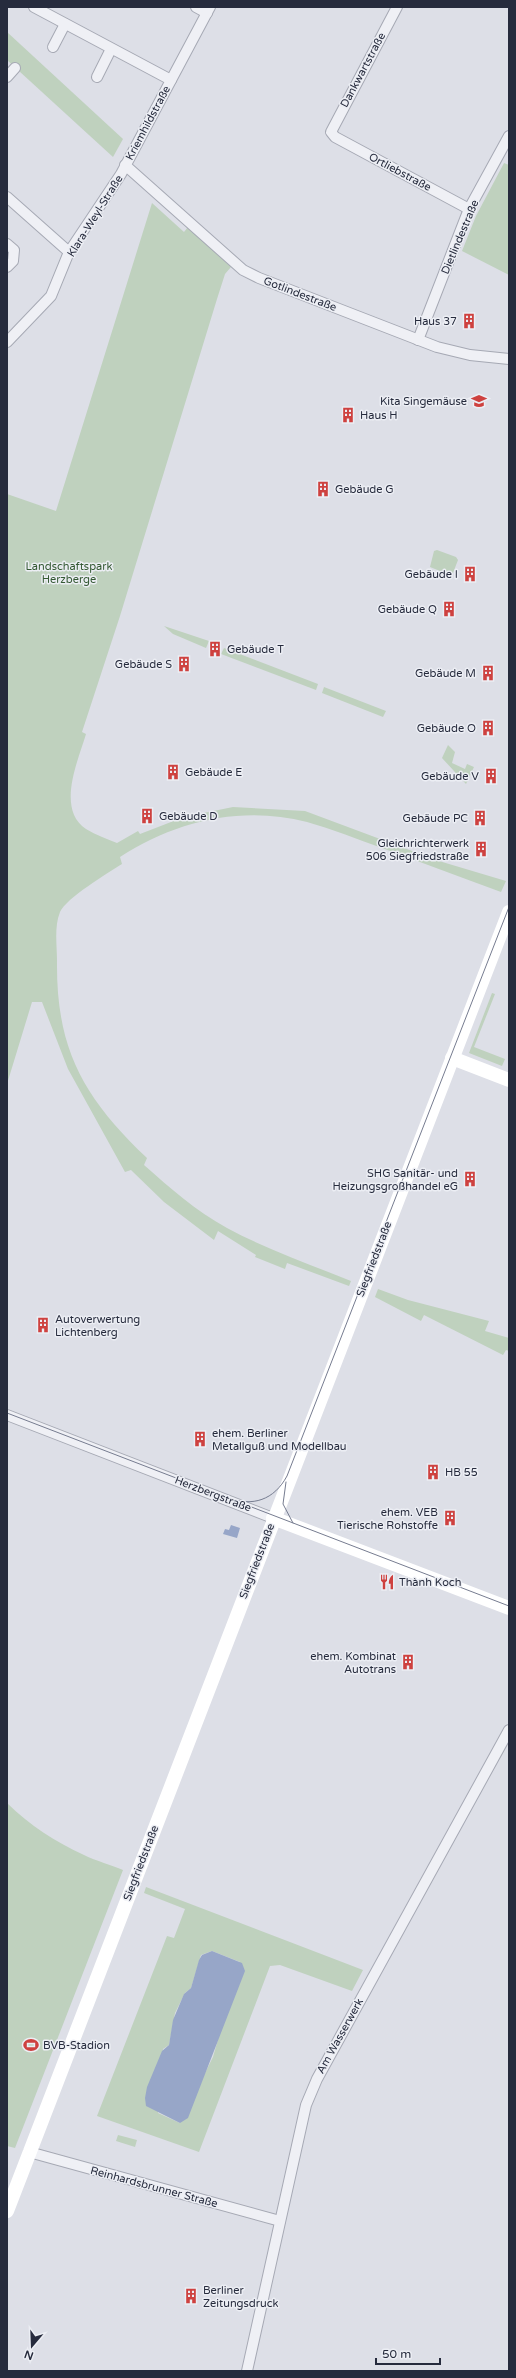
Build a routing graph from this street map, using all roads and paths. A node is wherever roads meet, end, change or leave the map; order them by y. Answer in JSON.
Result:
{"nodes":[{"id":1,"x":34,"y":7,"type":"edge"},
{"id":2,"x":196,"y":7,"type":"edge"},
{"id":3,"x":397,"y":7,"type":"edge"},
{"id":4,"x":208,"y":10,"type":"edge"},
{"id":5,"x":65,"y":24,"type":"junction"},
{"id":6,"x":53,"y":47,"type":"dead end"},
{"id":7,"x":111,"y":49,"type":"junction"},
{"id":8,"x":15,"y":68,"type":"dead end"},
{"id":9,"x":7,"y":77,"type":"edge"},
{"id":10,"x":97,"y":77,"type":"dead end"},
{"id":11,"x":171,"y":80,"type":"junction"},
{"id":12,"x":332,"y":134,"type":"joint"},
{"id":13,"x":509,"y":136,"type":"edge"},
{"id":14,"x":125,"y":165,"type":"junction"},
{"id":15,"x":7,"y":197,"type":"edge"},
{"id":16,"x":469,"y":209,"type":"junction"},
{"id":17,"x":7,"y":244,"type":"edge"},
{"id":18,"x":69,"y":252,"type":"junction"},
{"id":19,"x":7,"y":267,"type":"edge"},
{"id":20,"x":418,"y":340,"type":"junction"},
{"id":21,"x":7,"y":342,"type":"edge"},
{"id":22,"x":509,"y":359,"type":"edge"},
{"id":23,"x":509,"y":912,"type":"edge"},
{"id":24,"x":452,"y":1058,"type":"junction"},
{"id":25,"x":509,"y":1080,"type":"edge"},
{"id":26,"x":7,"y":1415,"type":"edge"},
{"id":27,"x":273,"y":1518,"type":"junction"},
{"id":28,"x":509,"y":1608,"type":"edge"},
{"id":29,"x":509,"y":1730,"type":"edge"},
{"id":30,"x":29,"y":2152,"type":"junction"},
{"id":31,"x":7,"y":2211,"type":"edge"},
{"id":32,"x":280,"y":2221,"type":"junction"},
{"id":33,"x":247,"y":2371,"type":"edge"}],
"edges":[{"from":1,"to":5,"type":"street","name":"Kriemhildstraße"},
{"from":2,"to":4,"type":"street"},
{"from":3,"to":12,"type":"street","name":"Dankwartstraße"},
{"from":4,"to":11,"type":"street","name":"Kriemhildstraße"},
{"from":5,"to":6,"type":"street"},
{"from":5,"to":7,"type":"street","name":"Kriemhildstraße"},
{"from":7,"to":10,"type":"street"},
{"from":7,"to":11,"type":"street","name":"Kriemhildstraße"},
{"from":8,"to":9,"type":"street"},
{"from":11,"to":14,"type":"street","name":"Kriemhildstraße"},
{"from":12,"to":16,"type":"street","name":"Ortliebstraße"},
{"from":13,"to":16,"type":"street","name":"Dietlindestraße"},
{"from":14,"to":18,"type":"street","name":"Klara-Weyl-Straße"},
{"from":14,"to":20,"type":"street","name":"Gotlindestraße"},
{"from":15,"to":18,"type":"street"},
{"from":16,"to":20,"type":"street","name":"Dietlindestraße"},
{"from":17,"to":19,"type":"street"},
{"from":18,"to":21,"type":"street","name":"Klara-Weyl-Straße"},
{"from":20,"to":22,"type":"street","name":"Gotlindestraße"},
{"from":23,"to":24,"type":"street","name":"Siegfriedstraße"},
{"from":24,"to":25,"type":"street"},
{"from":24,"to":27,"type":"street","name":"Siegfriedstraße"},
{"from":26,"to":27,"type":"street","name":"Herzbergstraße"},
{"from":27,"to":28,"type":"street","name":"Herzbergstraße"},
{"from":27,"to":30,"type":"street","name":"Siegfriedstraße"},
{"from":29,"to":32,"type":"street","name":"Am Wasserwerk"},
{"from":30,"to":31,"type":"street","name":"Siegfriedstraße"},
{"from":30,"to":32,"type":"street","name":"Reinhardsbrunner Straße"},
{"from":32,"to":33,"type":"street","name":"Am Wasserwerk"}]}
